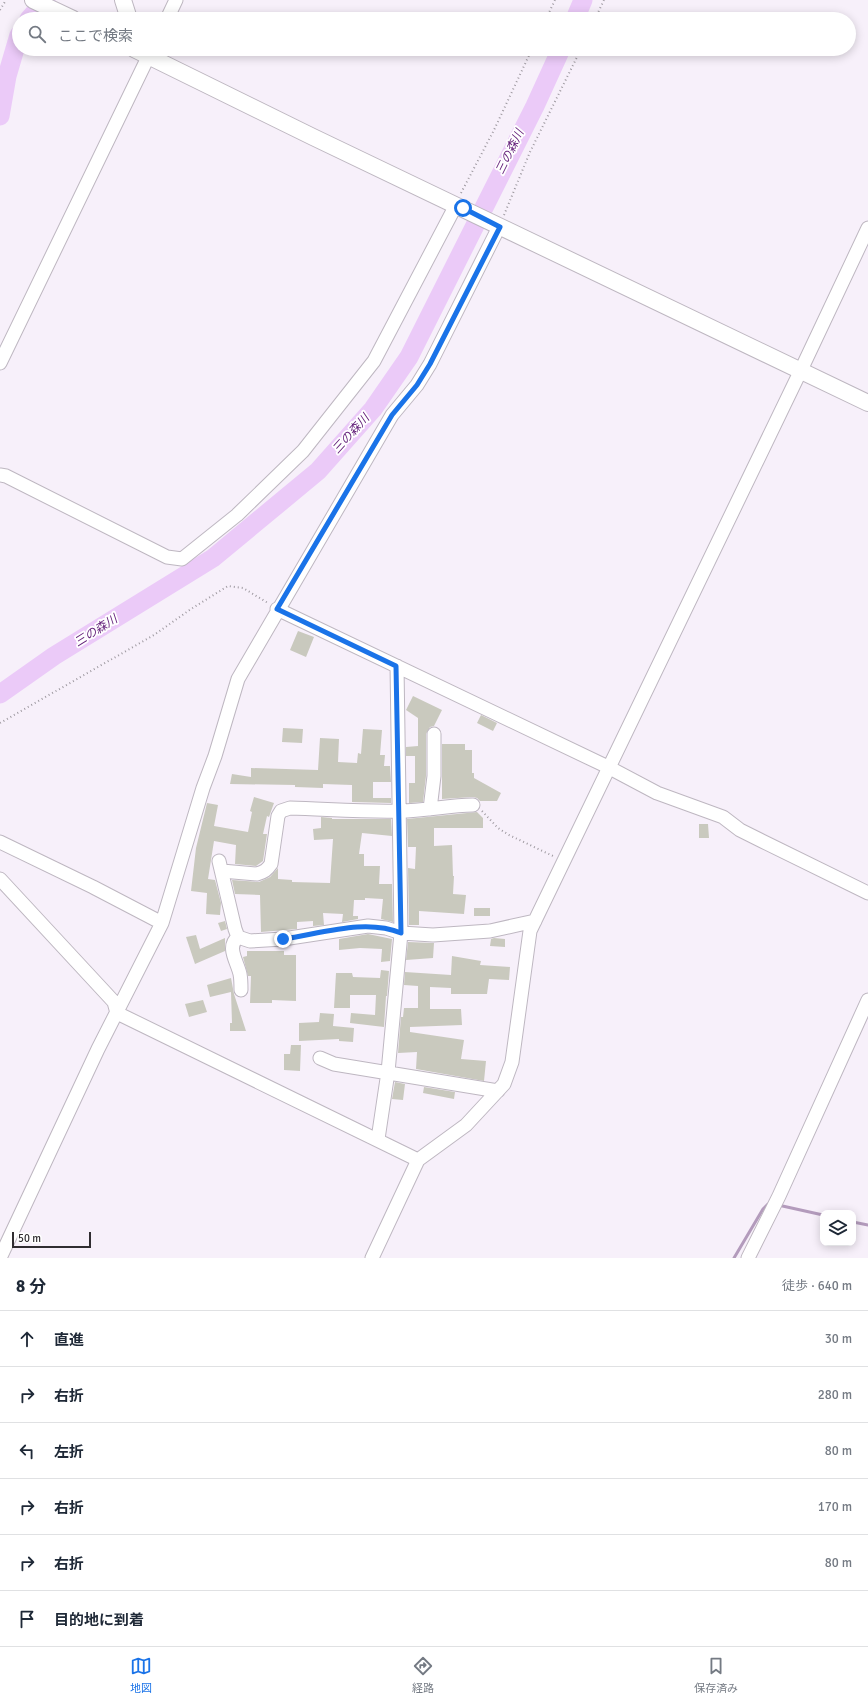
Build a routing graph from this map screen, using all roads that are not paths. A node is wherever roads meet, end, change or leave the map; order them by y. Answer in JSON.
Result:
{"nodes":[{"id":1,"x":32,"y":0,"type":"edge"},
{"id":2,"x":123,"y":0,"type":"edge"},
{"id":3,"x":176,"y":0,"type":"edge"},
{"id":4,"x":58,"y":12,"type":"edge"},
{"id":5,"x":127,"y":12,"type":"edge"},
{"id":6,"x":170,"y":12,"type":"edge"},
{"id":7,"x":141,"y":56,"type":"edge"},
{"id":8,"x":153,"y":56,"type":"edge"},
{"id":9,"x":459,"y":206,"type":"junction"},
{"id":10,"x":496,"y":225,"type":"junction"},
{"id":11,"x":868,"y":228,"type":"edge"},
{"id":12,"x":0,"y":363,"type":"edge"},
{"id":13,"x":801,"y":370,"type":"junction"},
{"id":14,"x":868,"y":403,"type":"edge"},
{"id":15,"x":0,"y":475,"type":"edge"},
{"id":16,"x":277,"y":609,"type":"junction"},
{"id":17,"x":396,"y":666,"type":"junction"},
{"id":18,"x":434,"y":734,"type":"dead end"},
{"id":19,"x":608,"y":768,"type":"junction"},
{"id":20,"x":473,"y":805,"type":"road end"},
{"id":21,"x":430,"y":809,"type":"junction"},
{"id":22,"x":399,"y":812,"type":"junction"},
{"id":23,"x":0,"y":842,"type":"edge"},
{"id":24,"x":0,"y":879,"type":"edge"},
{"id":25,"x":868,"y":893,"type":"edge"},
{"id":26,"x":535,"y":921,"type":"junction"},
{"id":27,"x":162,"y":923,"type":"junction"},
{"id":28,"x":401,"y":933,"type":"junction"},
{"id":29,"x":238,"y":937,"type":"junction"},
{"id":30,"x":241,"y":990,"type":"dead end"},
{"id":31,"x":868,"y":1000,"type":"edge"},
{"id":32,"x":117,"y":1013,"type":"junction"},
{"id":33,"x":320,"y":1058,"type":"dead end"},
{"id":34,"x":388,"y":1072,"type":"junction"},
{"id":35,"x":498,"y":1091,"type":"junction"},
{"id":36,"x":378,"y":1139,"type":"junction"},
{"id":37,"x":418,"y":1160,"type":"junction"},
{"id":38,"x":0,"y":1258,"type":"edge"},
{"id":39,"x":372,"y":1258,"type":"edge"},
{"id":40,"x":748,"y":1258,"type":"edge"}],
"edges":[{"from":1,"to":4,"type":"street"},
{"from":2,"to":5,"type":"street"},
{"from":3,"to":6,"type":"street"},
{"from":7,"to":12,"type":"street"},
{"from":8,"to":9,"type":"street"},
{"from":9,"to":10,"type":"street"},
{"from":9,"to":15,"type":"street"},
{"from":10,"to":13,"type":"street"},
{"from":10,"to":16,"type":"street"},
{"from":11,"to":13,"type":"street"},
{"from":13,"to":14,"type":"street"},
{"from":13,"to":19,"type":"street"},
{"from":16,"to":17,"type":"street"},
{"from":16,"to":27,"type":"street"},
{"from":17,"to":19,"type":"street"},
{"from":17,"to":22,"type":"street"},
{"from":18,"to":21,"type":"street"},
{"from":19,"to":25,"type":"street"},
{"from":19,"to":26,"type":"street"},
{"from":20,"to":21,"type":"street"},
{"from":21,"to":22,"type":"street"},
{"from":22,"to":28,"type":"street"},
{"from":22,"to":29,"type":"street"},
{"from":23,"to":27,"type":"street"},
{"from":24,"to":32,"type":"street"},
{"from":26,"to":28,"type":"street"},
{"from":26,"to":35,"type":"street"},
{"from":27,"to":32,"type":"street"},
{"from":28,"to":29,"type":"street"},
{"from":28,"to":34,"type":"street"},
{"from":29,"to":30,"type":"street"},
{"from":31,"to":40,"type":"street"},
{"from":32,"to":36,"type":"street"},
{"from":32,"to":38,"type":"street"},
{"from":33,"to":34,"type":"street"},
{"from":34,"to":35,"type":"street"},
{"from":34,"to":36,"type":"street"},
{"from":35,"to":37,"type":"street"},
{"from":36,"to":37,"type":"street"},
{"from":37,"to":39,"type":"street"}]}
